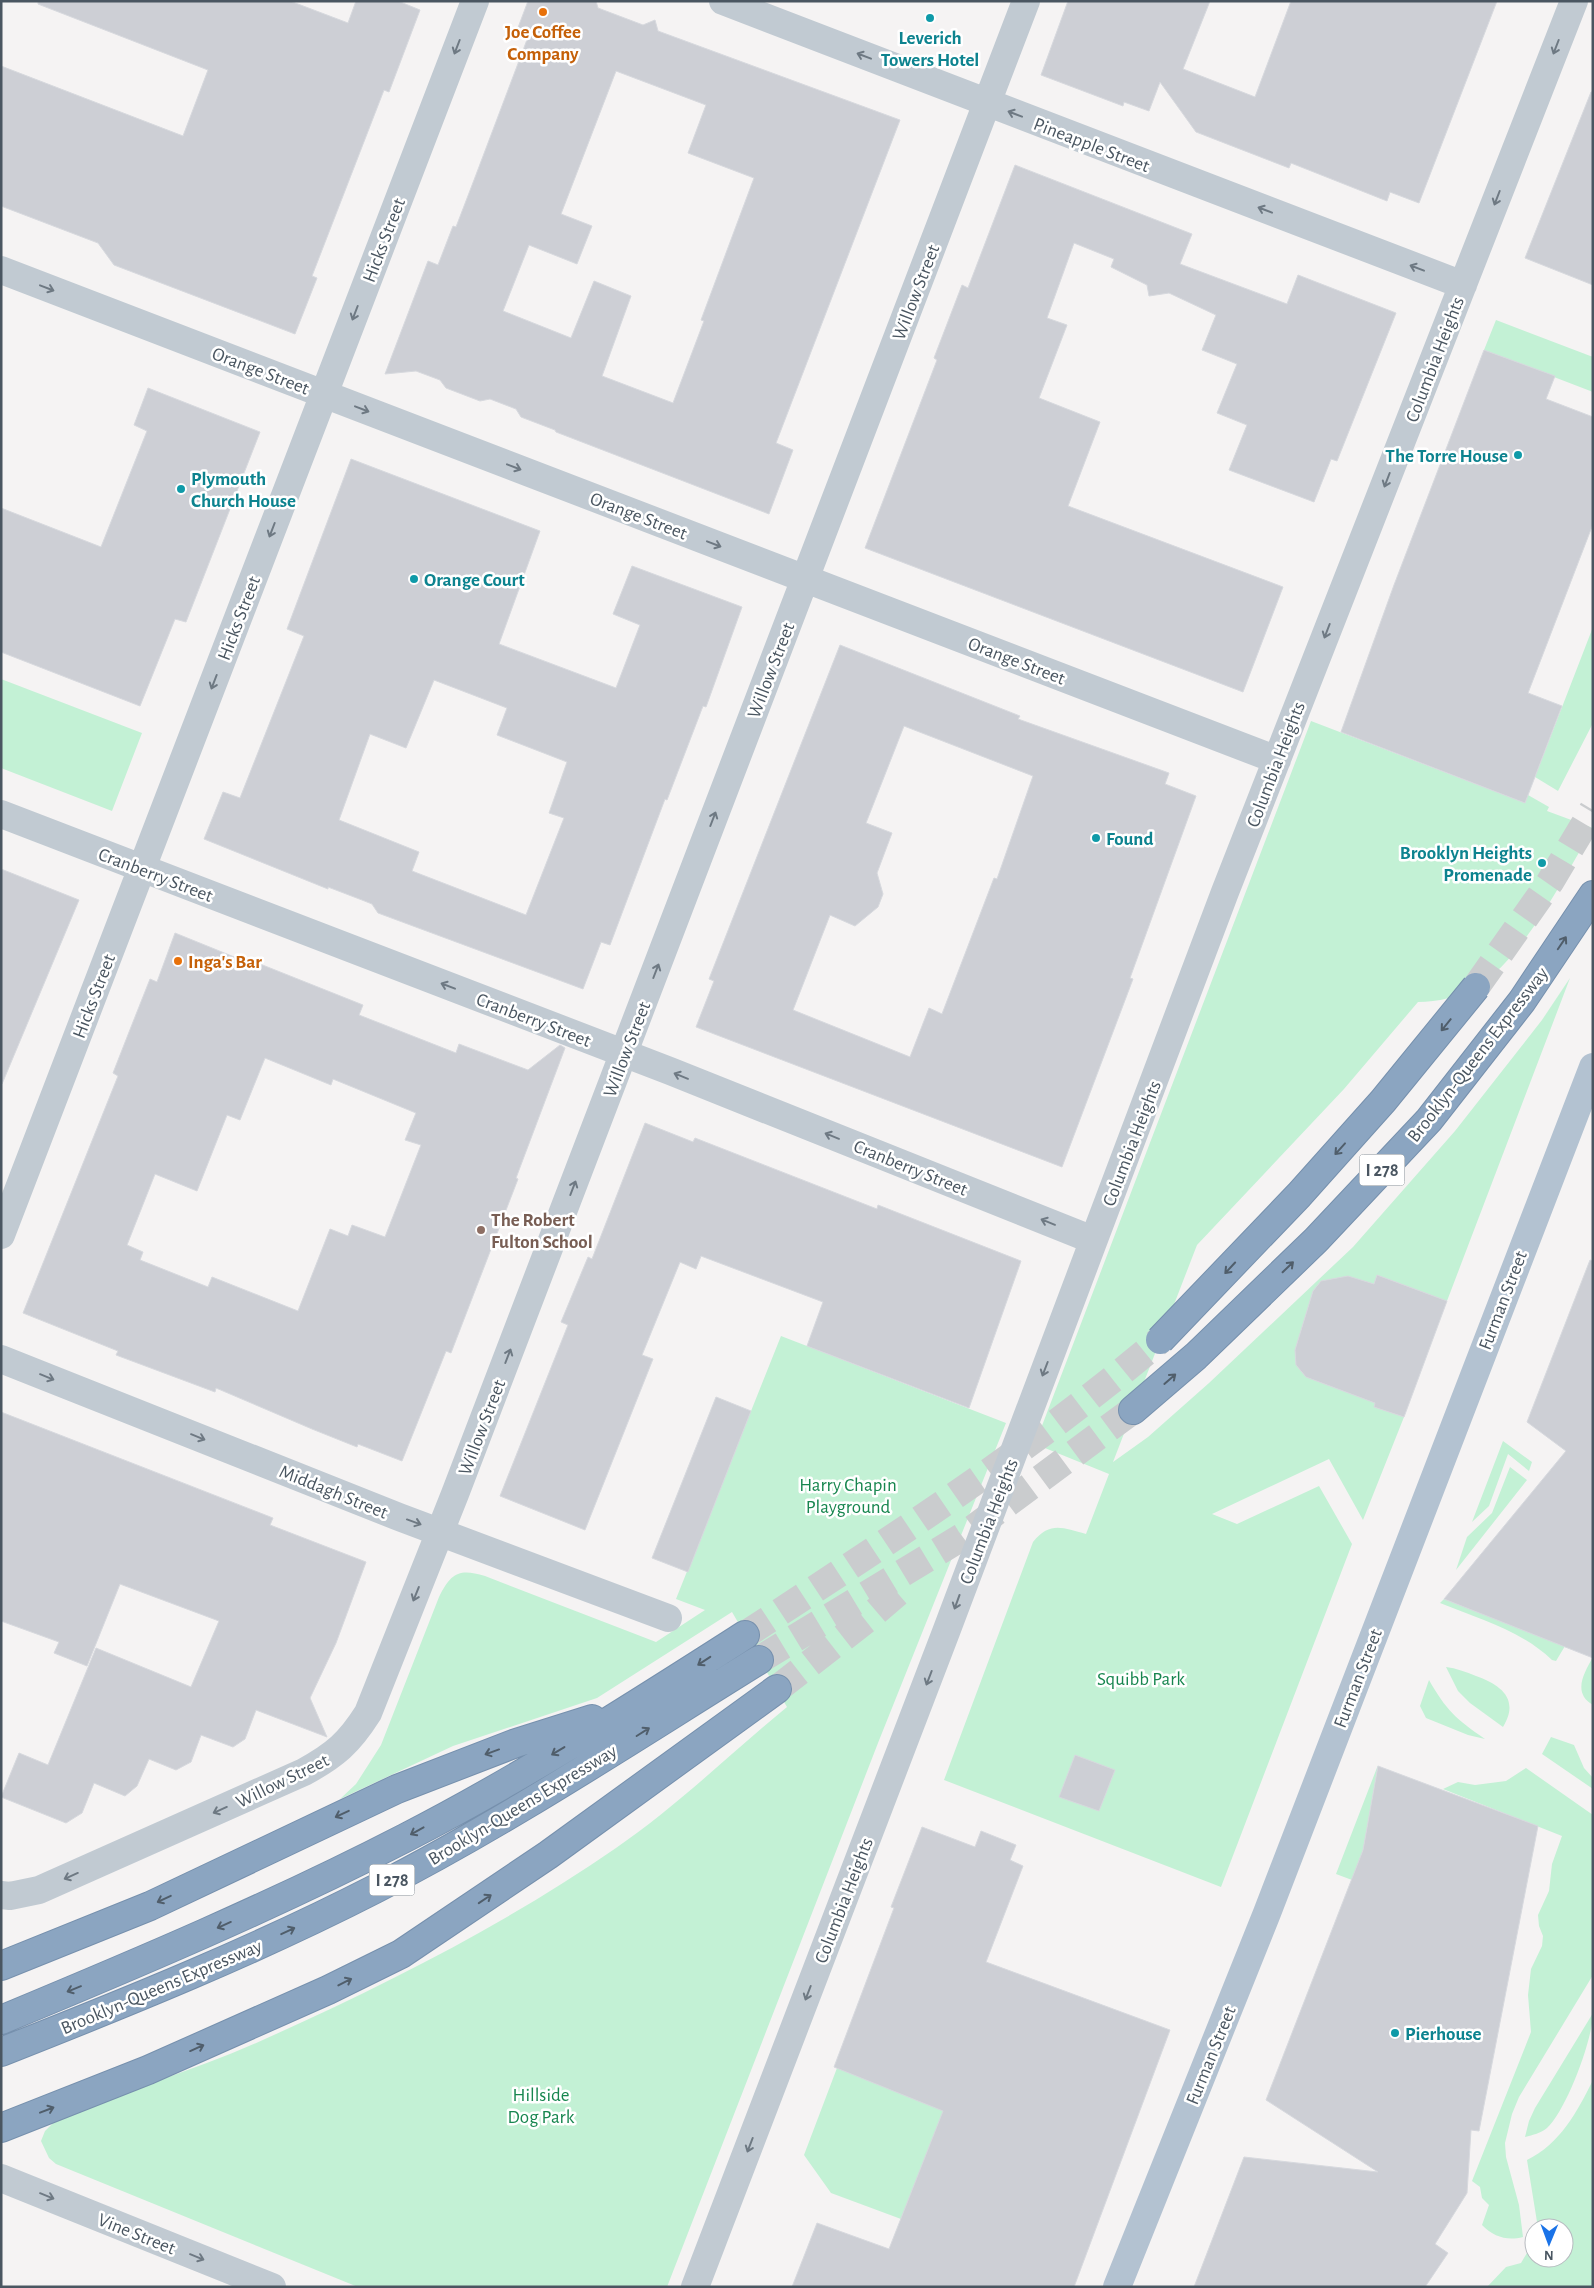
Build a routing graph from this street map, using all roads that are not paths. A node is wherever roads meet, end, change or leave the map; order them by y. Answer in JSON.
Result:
{"nodes":[{"id":1,"x":475,"y":1,"type":"edge"},
{"id":2,"x":722,"y":1,"type":"edge"},
{"id":3,"x":1026,"y":1,"type":"edge"},
{"id":4,"x":1574,"y":1,"type":"edge"},
{"id":5,"x":987,"y":103,"type":"junction"},
{"id":6,"x":1,"y":270,"type":"edge"},
{"id":7,"x":1463,"y":285,"type":"junction"},
{"id":8,"x":324,"y":394,"type":"junction"},
{"id":9,"x":805,"y":579,"type":"junction"},
{"id":10,"x":1277,"y":760,"type":"junction"},
{"id":11,"x":1,"y":814,"type":"edge"},
{"id":12,"x":142,"y":869,"type":"junction"},
{"id":13,"x":1593,"y":895,"type":"edge"},
{"id":14,"x":1476,"y":987,"type":"tunnel mouth"},
{"id":15,"x":624,"y":1054,"type":"junction"},
{"id":16,"x":1593,"y":1067,"type":"edge"},
{"id":17,"x":1,"y":1235,"type":"edge"},
{"id":18,"x":1093,"y":1240,"type":"junction"},
{"id":19,"x":1160,"y":1340,"type":"tunnel mouth"},
{"id":20,"x":1,"y":1359,"type":"edge"},
{"id":21,"x":1134,"y":1410,"type":"tunnel mouth"},
{"id":22,"x":441,"y":1532,"type":"junction"},
{"id":23,"x":668,"y":1618,"type":"dead end"},
{"id":24,"x":745,"y":1634,"type":"tunnel mouth"},
{"id":25,"x":759,"y":1660,"type":"tunnel mouth"},
{"id":26,"x":777,"y":1690,"type":"tunnel mouth"},
{"id":27,"x":630,"y":1708,"type":"junction"},
{"id":28,"x":6,"y":1896,"type":"edge"},
{"id":29,"x":1,"y":1966,"type":"edge"},
{"id":30,"x":1,"y":2020,"type":"edge"},
{"id":31,"x":1,"y":2052,"type":"edge"},
{"id":32,"x":1,"y":2128,"type":"edge"},
{"id":33,"x":1,"y":2178,"type":"edge"},
{"id":34,"x":272,"y":2287,"type":"edge"},
{"id":35,"x":695,"y":2287,"type":"edge"},
{"id":36,"x":1117,"y":2287,"type":"edge"}],
"edges":[{"from":1,"to":8,"type":"street","name":"Hicks Street","one_way":true},
{"from":5,"to":2,"type":"street","name":"Pineapple Street","one_way":true},
{"from":3,"to":5,"type":"street","name":"Willow Street"},
{"from":4,"to":7,"type":"street","name":"Columbia Heights","one_way":true},
{"from":7,"to":5,"type":"street","name":"Pineapple Street","one_way":true},
{"from":5,"to":9,"type":"street","name":"Willow Street"},
{"from":6,"to":8,"type":"street","name":"Orange Street","one_way":true},
{"from":7,"to":10,"type":"street","name":"Columbia Heights","one_way":true},
{"from":8,"to":9,"type":"street","name":"Orange Street","one_way":true},
{"from":8,"to":12,"type":"street","name":"Hicks Street","one_way":true},
{"from":9,"to":10,"type":"street","name":"Orange Street"},
{"from":15,"to":9,"type":"street","name":"Willow Street","one_way":true},
{"from":10,"to":18,"type":"street","name":"Columbia Heights"},
{"from":11,"to":12,"type":"street","name":"Cranberry Street"},
{"from":15,"to":12,"type":"street","name":"Cranberry Street","one_way":true},
{"from":12,"to":17,"type":"street","name":"Hicks Street"},
{"from":21,"to":13,"type":"highway","name":"Brooklyn-Queens Expressway","number":"I 278","one_way":true},
{"from":14,"to":19,"type":"highway","number":"I 278","one_way":true,"bridge":true},
{"from":18,"to":15,"type":"street","name":"Cranberry Street","one_way":true},
{"from":22,"to":15,"type":"street","name":"Willow Street","one_way":true},
{"from":16,"to":36,"type":"main road","name":"Furman Street"},
{"from":18,"to":35,"type":"street","name":"Columbia Heights","one_way":true},
{"from":20,"to":22,"type":"street","name":"Middagh Street","one_way":true},
{"from":22,"to":23,"type":"street","name":"Middagh Street"},
{"from":22,"to":28,"type":"street","name":"Willow Street","one_way":true},
{"from":24,"to":27,"type":"highway","name":"Brooklyn-Queens Expressway","number":"I 278","one_way":true},
{"from":31,"to":25,"type":"highway","name":"Brooklyn-Queens Expressway","number":"I 278","one_way":true},
{"from":32,"to":26,"type":"highway","one_way":true},
{"from":27,"to":29,"type":"highway","one_way":true},
{"from":27,"to":30,"type":"highway","name":"Brooklyn-Queens Expressway","number":"I 278","one_way":true},
{"from":33,"to":34,"type":"street","name":"Vine Street","one_way":true}]}
